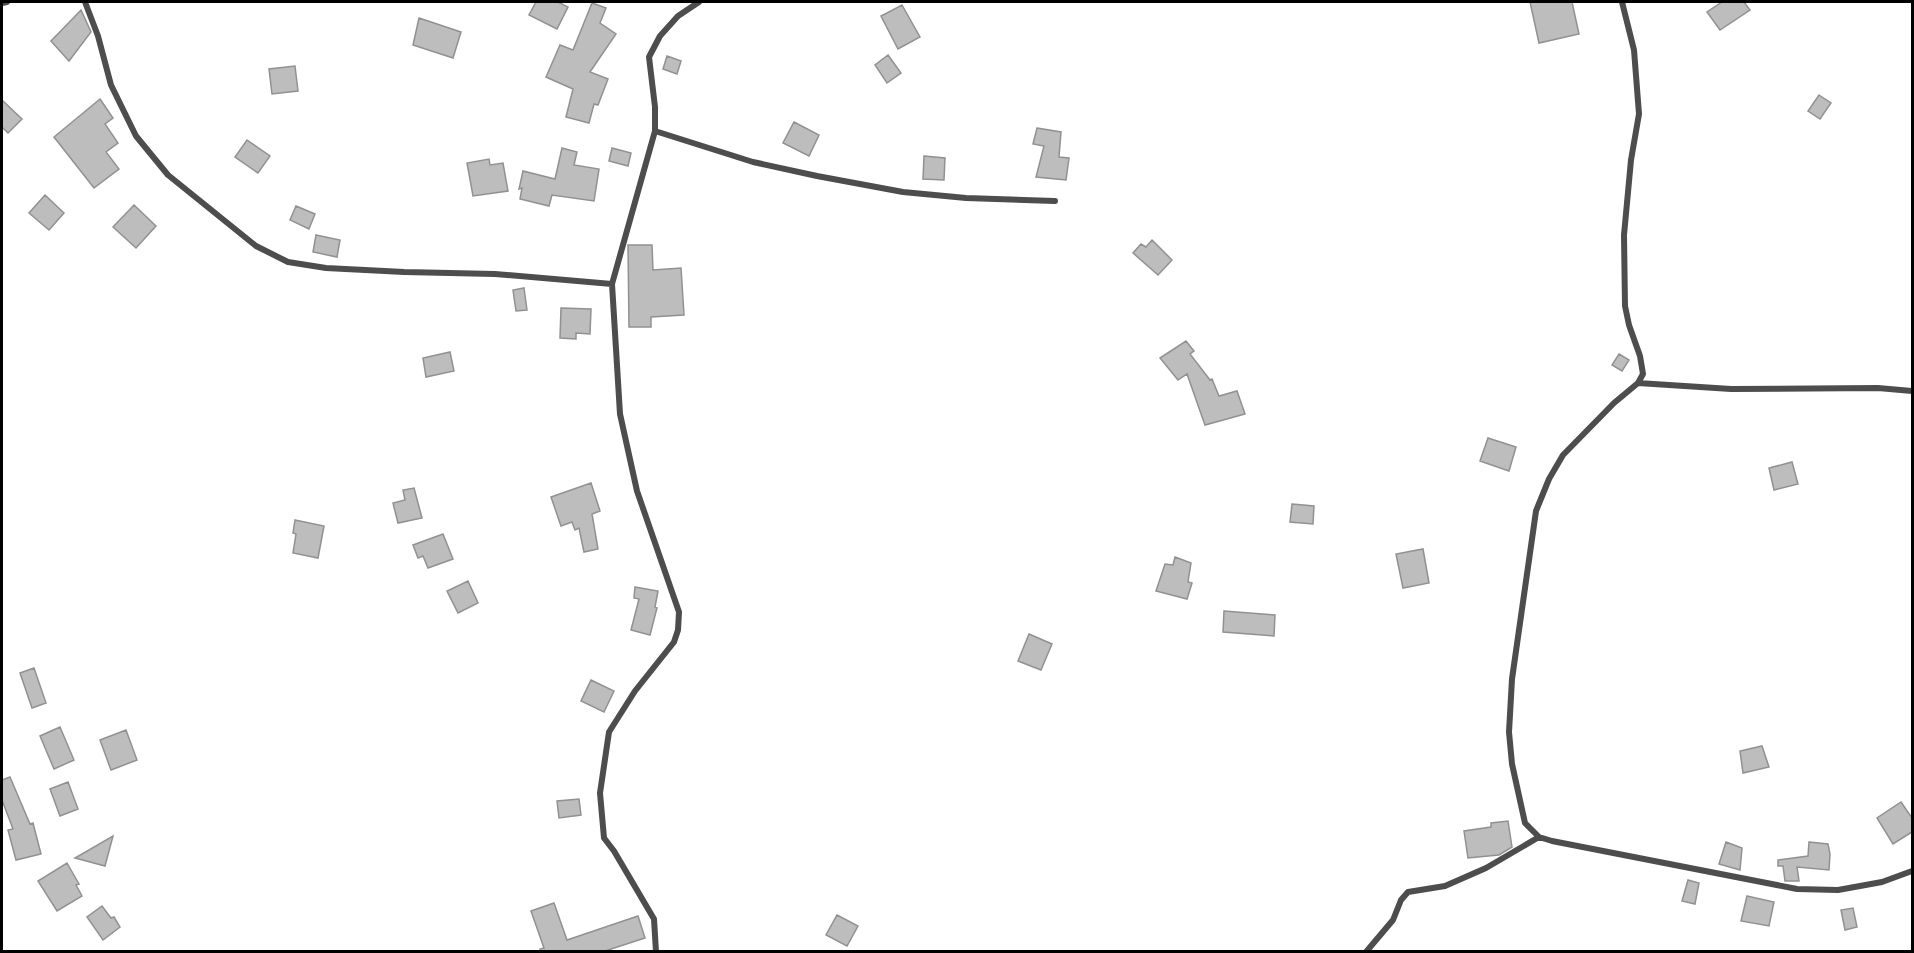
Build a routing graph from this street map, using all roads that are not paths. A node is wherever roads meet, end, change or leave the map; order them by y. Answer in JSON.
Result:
{"nodes":[{"id":1,"x":7,"y":2,"type":"edge"},
{"id":2,"x":85,"y":2,"type":"edge"},
{"id":3,"x":699,"y":2,"type":"edge"},
{"id":4,"x":1622,"y":2,"type":"edge"},
{"id":5,"x":2,"y":3,"type":"edge"},
{"id":6,"x":655,"y":131,"type":"junction"},
{"id":7,"x":1055,"y":201,"type":"dead end"},
{"id":8,"x":612,"y":284,"type":"junction"},
{"id":9,"x":1638,"y":383,"type":"junction"},
{"id":10,"x":1912,"y":392,"type":"edge"},
{"id":11,"x":1539,"y":837,"type":"junction"},
{"id":12,"x":1912,"y":871,"type":"edge"},
{"id":13,"x":656,"y":951,"type":"edge"},
{"id":14,"x":1366,"y":951,"type":"edge"}],
"edges":[{"from":1,"to":5,"type":"street"},
{"from":2,"to":8,"type":"street"},
{"from":3,"to":6,"type":"street"},
{"from":4,"to":9,"type":"street"},
{"from":6,"to":7,"type":"street"},
{"from":6,"to":8,"type":"street"},
{"from":8,"to":13,"type":"street"},
{"from":9,"to":10,"type":"street"},
{"from":9,"to":11,"type":"street"},
{"from":11,"to":12,"type":"street"},
{"from":11,"to":14,"type":"street"}]}
